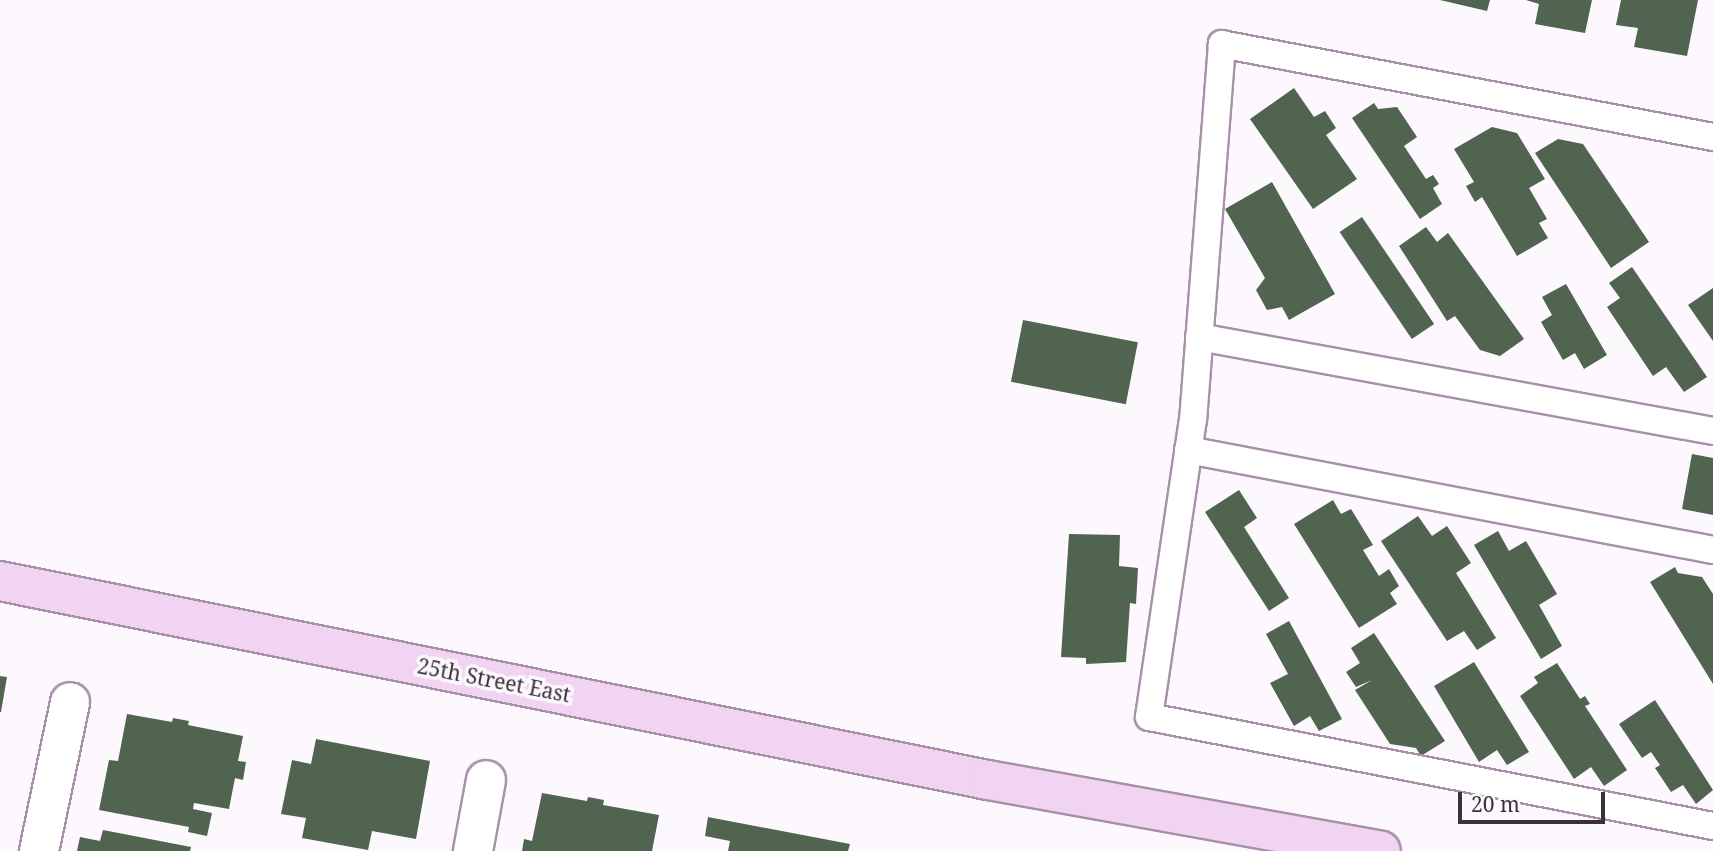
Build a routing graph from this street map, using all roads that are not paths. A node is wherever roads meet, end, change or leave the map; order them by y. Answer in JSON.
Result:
{"nodes":[{"id":1,"x":1713,"y":136,"type":"edge"},
{"id":2,"x":1199,"y":337,"type":"junction"},
{"id":3,"x":1713,"y":431,"type":"edge"},
{"id":4,"x":1188,"y":450,"type":"junction"},
{"id":5,"x":1713,"y":550,"type":"edge"},
{"id":6,"x":0,"y":580,"type":"edge"},
{"id":7,"x":69,"y":702,"type":"dead end"},
{"id":8,"x":486,"y":780,"type":"dead end"},
{"id":9,"x":1713,"y":826,"type":"edge"},
{"id":10,"x":40,"y":851,"type":"edge"},
{"id":11,"x":473,"y":851,"type":"edge"},
{"id":12,"x":1381,"y":851,"type":"edge"}],
"edges":[{"from":1,"to":2,"type":"lane"},
{"from":2,"to":3,"type":"lane"},
{"from":2,"to":4,"type":"lane"},
{"from":4,"to":5,"type":"lane"},
{"from":4,"to":9,"type":"lane"},
{"from":6,"to":12,"type":"street","name":"25th Street East"},
{"from":7,"to":10,"type":"street"},
{"from":8,"to":11,"type":"street"}]}
